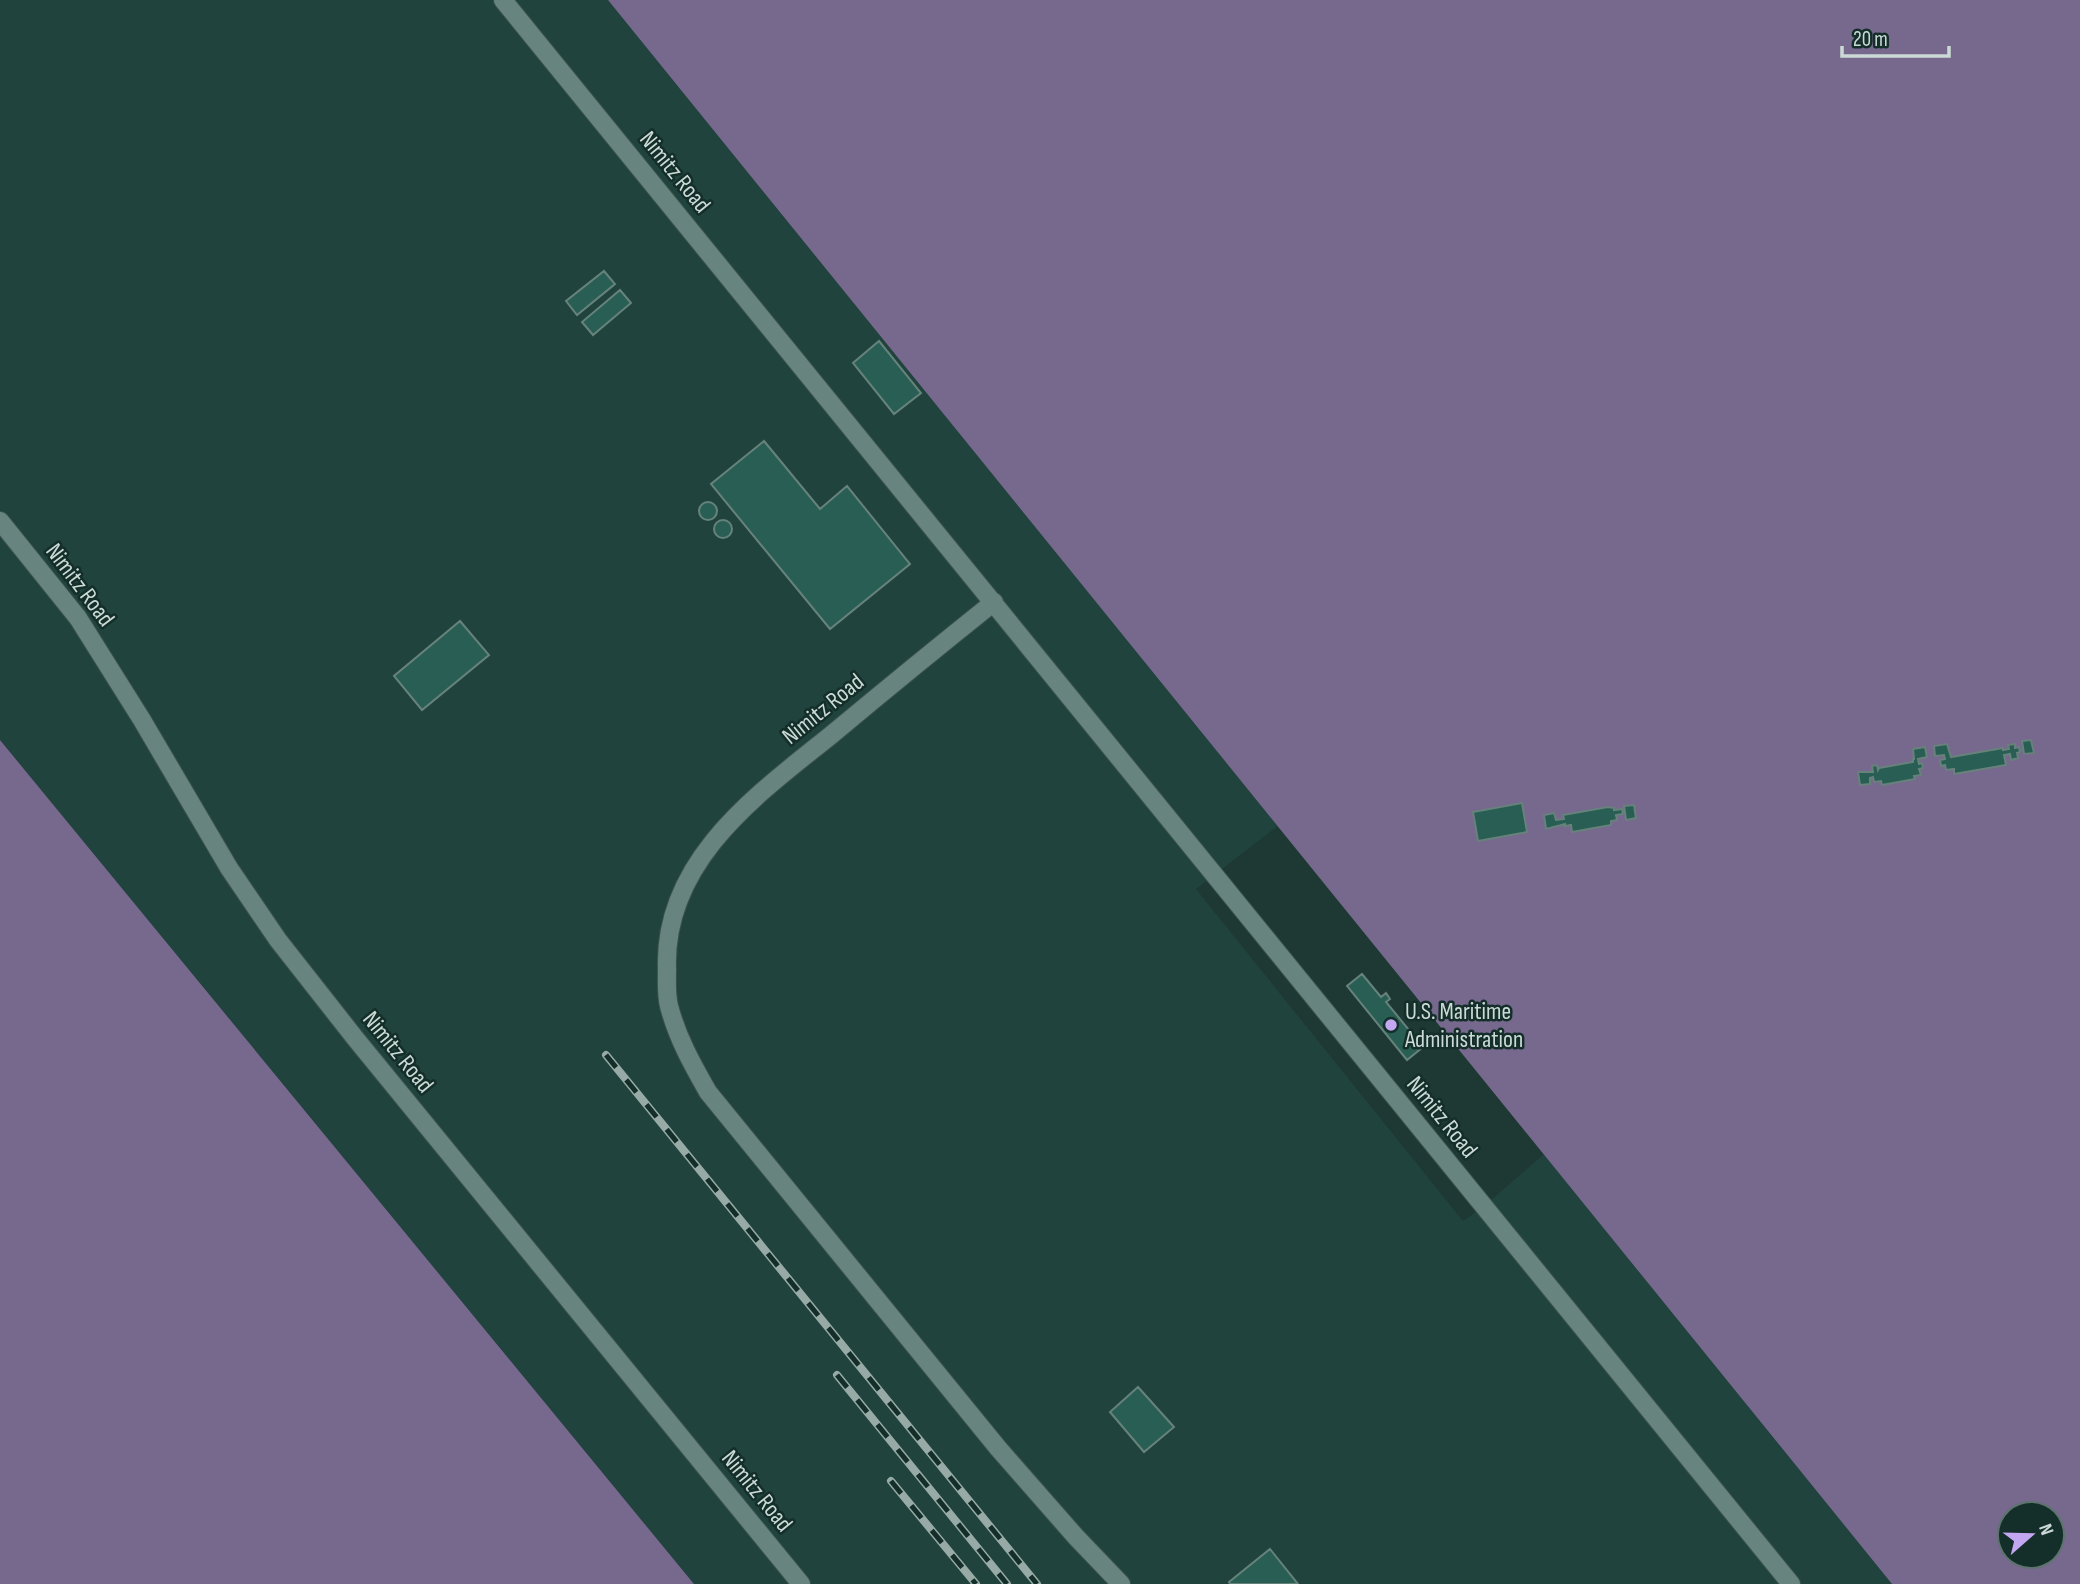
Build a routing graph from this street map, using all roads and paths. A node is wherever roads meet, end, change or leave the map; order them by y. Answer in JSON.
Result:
{"nodes":[{"id":1,"x":503,"y":0,"type":"edge"},
{"id":2,"x":0,"y":521,"type":"edge"},
{"id":3,"x":994,"y":602,"type":"junction"},
{"id":4,"x":801,"y":1584,"type":"edge"},
{"id":5,"x":1121,"y":1584,"type":"edge"},
{"id":6,"x":1791,"y":1584,"type":"edge"}],
"edges":[{"from":1,"to":3,"type":"street","name":"Nimitz Road"},
{"from":2,"to":4,"type":"street","name":"Nimitz Road"},
{"from":3,"to":5,"type":"street","name":"Nimitz Road"},
{"from":3,"to":6,"type":"street","name":"Nimitz Road"}]}
